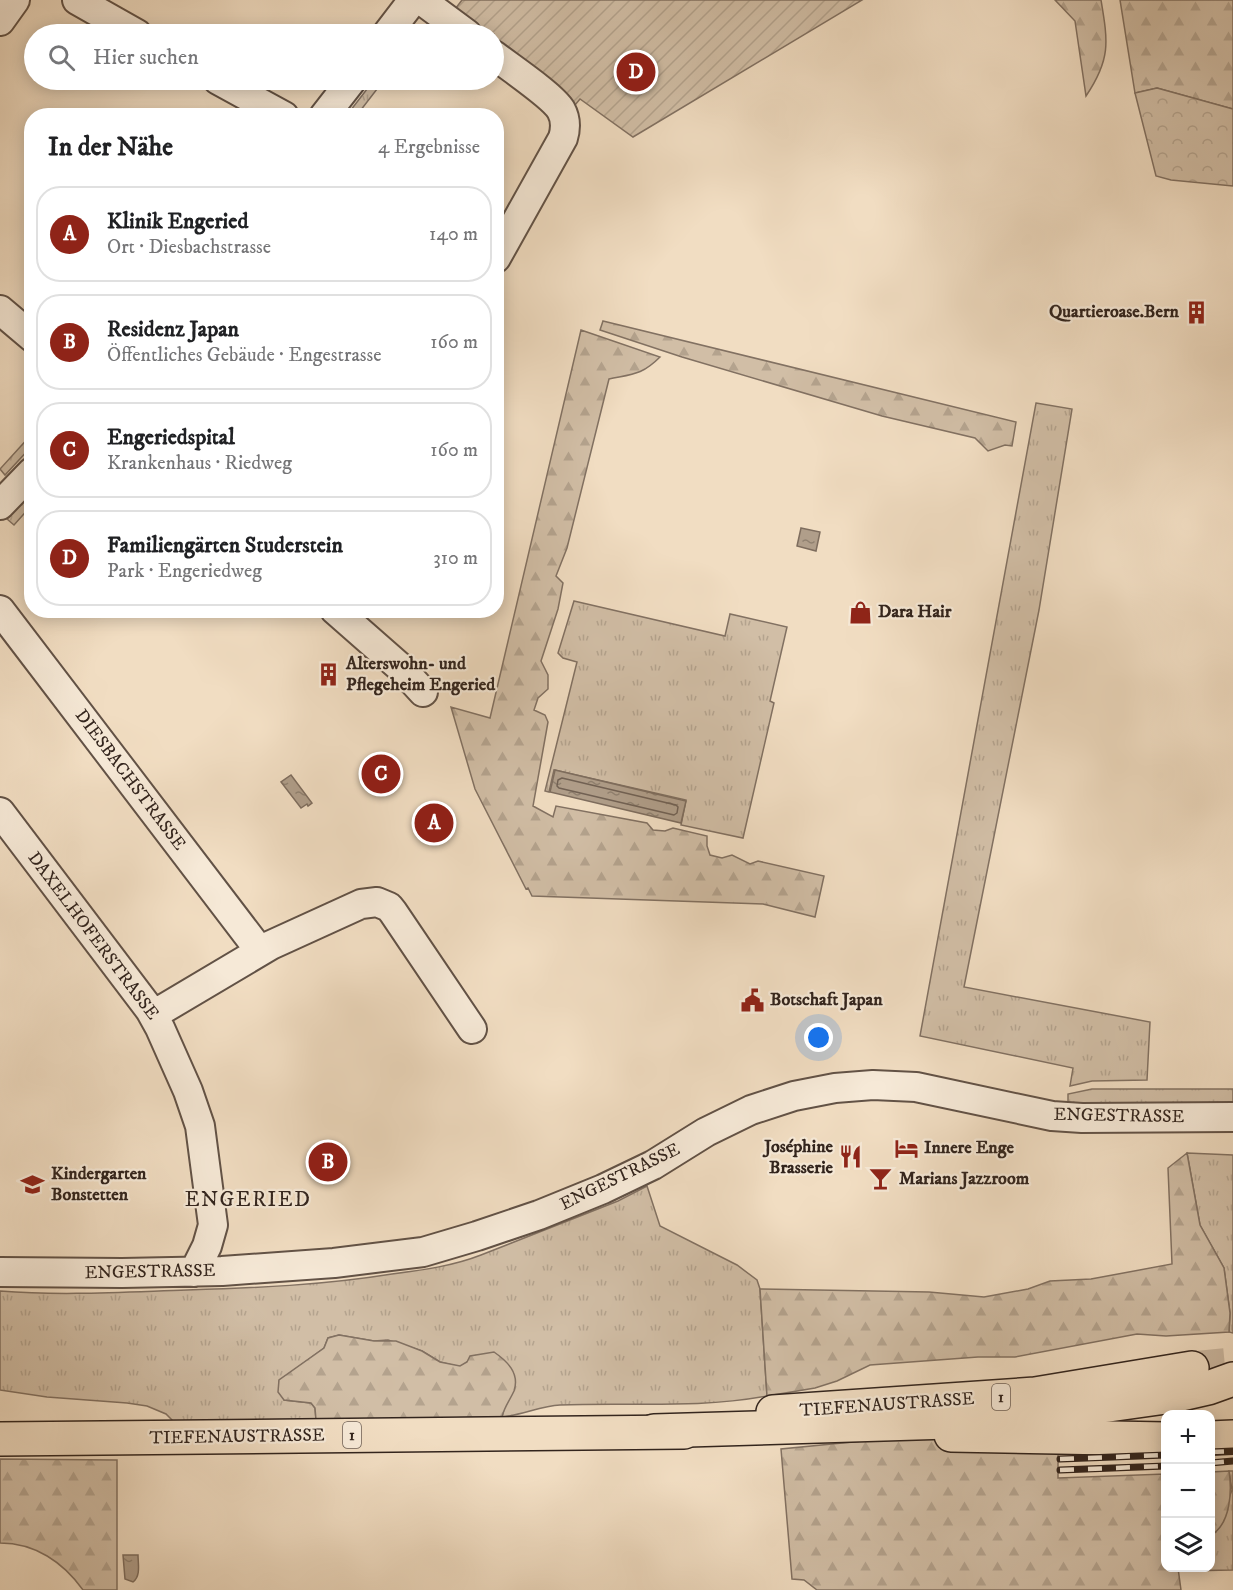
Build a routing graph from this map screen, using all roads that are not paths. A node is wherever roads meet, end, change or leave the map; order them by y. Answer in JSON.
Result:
{"nodes":[{"id":1,"x":15,"y":0,"type":"edge"},
{"id":2,"x":76,"y":0,"type":"edge"},
{"id":3,"x":413,"y":0,"type":"edge"},
{"id":4,"x":421,"y":0,"type":"edge"},
{"id":5,"x":0,"y":21,"type":"edge"},
{"id":6,"x":119,"y":24,"type":"edge"},
{"id":7,"x":395,"y":24,"type":"edge"},
{"id":8,"x":453,"y":24,"type":"edge"},
{"id":9,"x":504,"y":63,"type":"edge"},
{"id":10,"x":236,"y":90,"type":"edge"},
{"id":11,"x":344,"y":90,"type":"edge"},
{"id":12,"x":269,"y":108,"type":"edge"},
{"id":13,"x":330,"y":108,"type":"edge"},
{"id":14,"x":504,"y":244,"type":"edge"},
{"id":15,"x":0,"y":310,"type":"edge"},
{"id":16,"x":24,"y":330,"type":"edge"},
{"id":17,"x":24,"y":480,"type":"edge"},
{"id":18,"x":0,"y":505,"type":"edge"},
{"id":19,"x":0,"y":610,"type":"edge"},
{"id":20,"x":344,"y":618,"type":"edge"},
{"id":21,"x":423,"y":692,"type":"dead end"},
{"id":22,"x":0,"y":812,"type":"edge"},
{"id":23,"x":260,"y":951,"type":"junction"},
{"id":24,"x":153,"y":1015,"type":"junction"},
{"id":25,"x":472,"y":1029,"type":"dead end"},
{"id":26,"x":1233,"y":1117,"type":"edge"},
{"id":27,"x":0,"y":1272,"type":"edge"},
{"id":28,"x":194,"y":1272,"type":"junction"},
{"id":29,"x":1192,"y":1368,"type":"tunnel mouth"},
{"id":30,"x":1233,"y":1379,"type":"edge"},
{"id":31,"x":1233,"y":1398,"type":"edge"},
{"id":32,"x":654,"y":1431,"type":"junction"},
{"id":33,"x":978,"y":1436,"type":"junction"},
{"id":34,"x":1233,"y":1437,"type":"edge"},
{"id":35,"x":1161,"y":1438,"type":"edge"},
{"id":36,"x":1215,"y":1438,"type":"edge"},
{"id":37,"x":0,"y":1439,"type":"edge"}],
"edges":[{"from":1,"to":5,"type":"street"},
{"from":2,"to":6,"type":"street"},
{"from":3,"to":7,"type":"street"},
{"from":4,"to":8,"type":"street"},
{"from":9,"to":14,"type":"street"},
{"from":10,"to":12,"type":"street"},
{"from":11,"to":13,"type":"street"},
{"from":15,"to":16,"type":"street"},
{"from":17,"to":18,"type":"street"},
{"from":19,"to":23,"type":"street","name":"DIESBACHSTRASSE"},
{"from":20,"to":21,"type":"street"},
{"from":22,"to":24,"type":"street","name":"DAXELHOFERSTRASSE"},
{"from":23,"to":24,"type":"street"},
{"from":23,"to":25,"type":"street"},
{"from":24,"to":28,"type":"street","name":"DAXELHOFERSTRASSE"},
{"from":26,"to":28,"type":"street","name":"ENGESTRASSE"},
{"from":27,"to":28,"type":"street","name":"ENGESTRASSE"},
{"from":29,"to":32,"type":"main road","name":"TIEFENAUSTRASSE","number":"1"},
{"from":30,"to":32,"type":"main road"},
{"from":31,"to":33,"type":"main road"},
{"from":32,"to":33,"type":"main road","name":"TIEFENAUSTRASSE","number":"1"},
{"from":32,"to":37,"type":"main road","name":"TIEFENAUSTRASSE","number":"1"},
{"from":33,"to":35,"type":"main road","name":"TIEFENAUSTRASSE","number":"1"},
{"from":34,"to":36,"type":"main road"}]}
